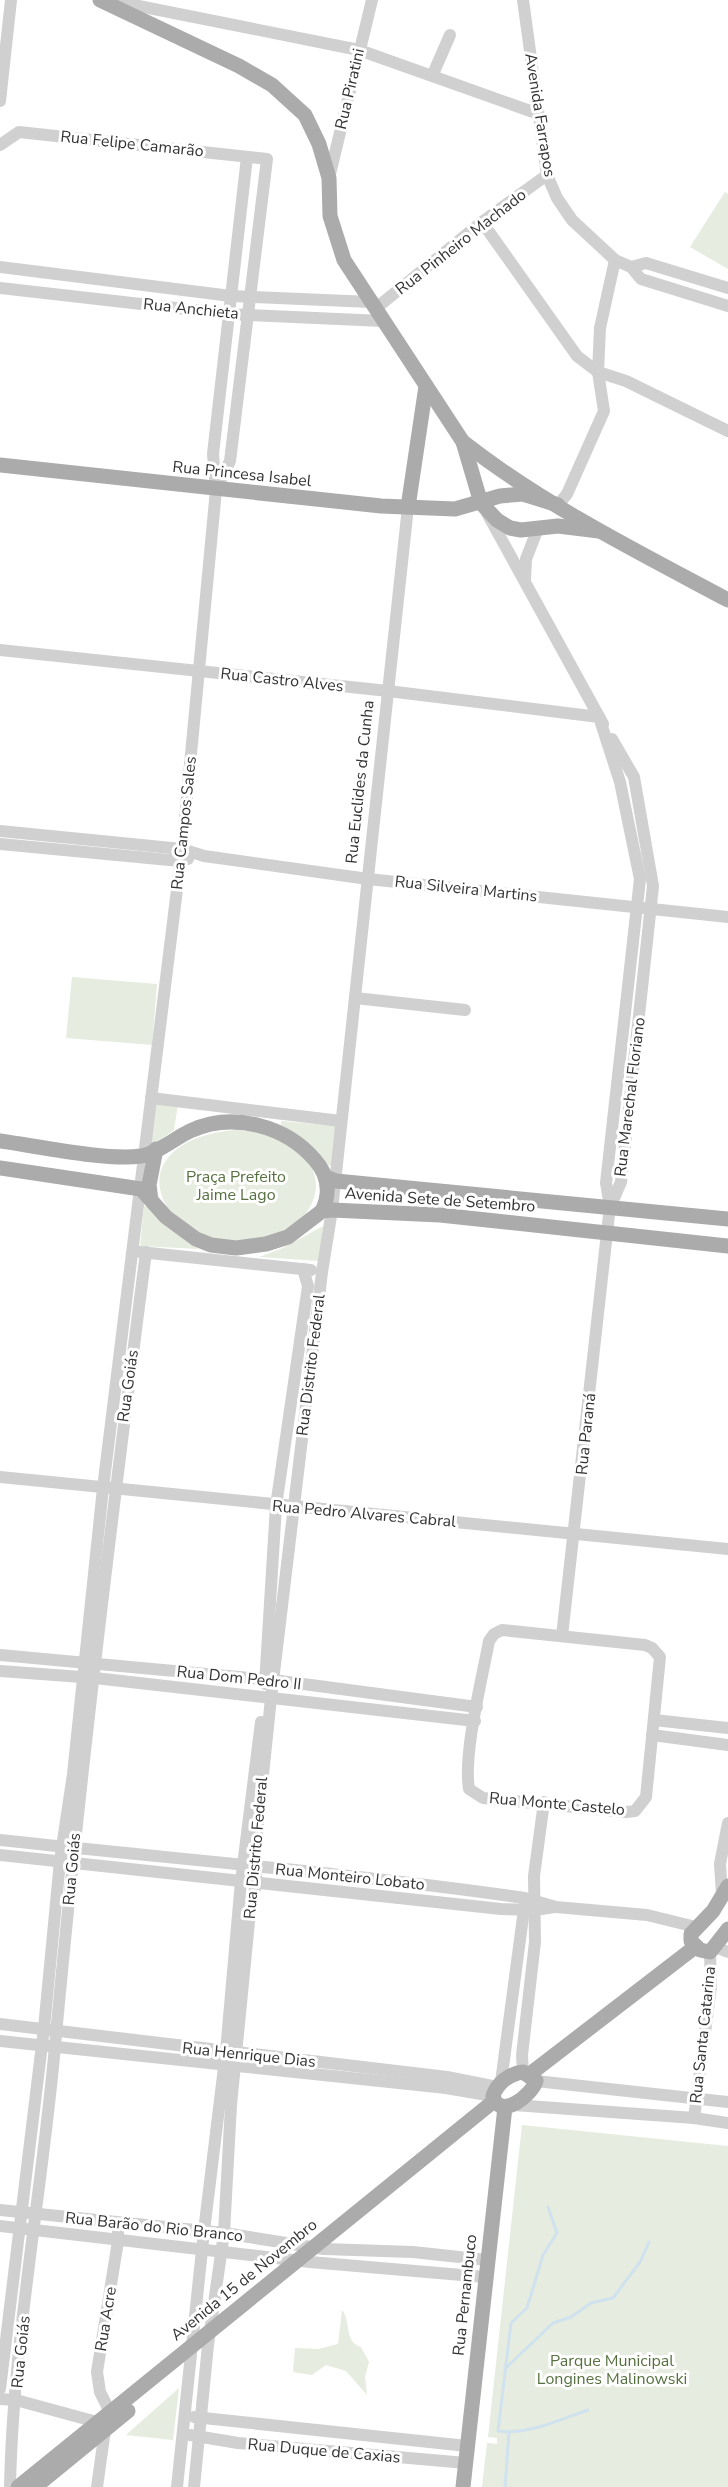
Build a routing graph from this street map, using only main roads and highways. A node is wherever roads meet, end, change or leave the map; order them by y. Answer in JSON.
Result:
{"nodes":[{"id":1,"x":100,"y":0,"type":"edge"},
{"id":2,"x":426,"y":387,"type":"junction"},
{"id":3,"x":463,"y":442,"type":"junction"},
{"id":4,"x":0,"y":465,"type":"edge"},
{"id":5,"x":481,"y":503,"type":"junction"},
{"id":6,"x":558,"y":505,"type":"junction"},
{"id":7,"x":408,"y":507,"type":"junction"},
{"id":8,"x":599,"y":531,"type":"junction"},
{"id":9,"x":728,"y":600,"type":"edge"},
{"id":10,"x":0,"y":1141,"type":"edge"},
{"id":11,"x":150,"y":1152,"type":"junction"},
{"id":12,"x":0,"y":1168,"type":"edge"},
{"id":13,"x":331,"y":1179,"type":"junction"},
{"id":14,"x":439,"y":1192,"type":"junction"},
{"id":15,"x":146,"y":1195,"type":"junction"},
{"id":16,"x":327,"y":1210,"type":"junction"},
{"id":17,"x":440,"y":1215,"type":"junction"},
{"id":18,"x":728,"y":1219,"type":"edge"},
{"id":19,"x":728,"y":1246,"type":"edge"},
{"id":20,"x":725,"y":1890,"type":"edge"},
{"id":21,"x":728,"y":1929,"type":"edge"},
{"id":22,"x":694,"y":1947,"type":"junction"},
{"id":23,"x":718,"y":1950,"type":"edge"},
{"id":24,"x":530,"y":2076,"type":"junction"},
{"id":25,"x":501,"y":2098,"type":"junction"},
{"id":26,"x":190,"y":2354,"type":"junction"},
{"id":27,"x":101,"y":2426,"type":"junction"},
{"id":28,"x":18,"y":2487,"type":"edge"},
{"id":29,"x":35,"y":2487,"type":"edge"},
{"id":30,"x":463,"y":2487,"type":"edge"}],
"edges":[{"from":1,"to":2,"type":"main road"},
{"from":2,"to":3,"type":"main road"},
{"from":2,"to":7,"type":"main road","name":"Rua Euclides da Cunha"},
{"from":3,"to":5,"type":"main road"},
{"from":3,"to":6,"type":"main road"},
{"from":4,"to":7,"type":"main road","name":"Rua Princesa Isabel"},
{"from":5,"to":6,"type":"main road","name":"Rua Princesa Isabel"},
{"from":5,"to":7,"type":"main road","name":"Rua Princesa Isabel"},
{"from":5,"to":8,"type":"main road"},
{"from":6,"to":8,"type":"main road"},
{"from":8,"to":9,"type":"main road"},
{"from":10,"to":11,"type":"main road","name":"Avenida Sete de Setembro"},
{"from":11,"to":13,"type":"main road","name":"Avenida Sete de Setembro"},
{"from":11,"to":15,"type":"main road"},
{"from":12,"to":15,"type":"main road"},
{"from":13,"to":14,"type":"main road","name":"Avenida Sete de Setembro"},
{"from":13,"to":16,"type":"main road"},
{"from":14,"to":17,"type":"main road"},
{"from":14,"to":18,"type":"main road","name":"Avenida Sete de Setembro"},
{"from":15,"to":16,"type":"main road","name":"Avenida Sete de Setembro"},
{"from":16,"to":17,"type":"main road","name":"Avenida Sete de Setembro"},
{"from":17,"to":19,"type":"main road","name":"Avenida Sete de Setembro"},
{"from":20,"to":22,"type":"main road"},
{"from":21,"to":23,"type":"main road"},
{"from":22,"to":23,"type":"main road"},
{"from":22,"to":24,"type":"main road","name":"Avenida 15 de Novembro"},
{"from":24,"to":25,"type":"main road","name":"Avenida 15 de Novembro"},
{"from":24,"to":25,"type":"main road","name":"Avenida 15 de Novembro"},
{"from":25,"to":26,"type":"main road","name":"Avenida 15 de Novembro"},
{"from":25,"to":30,"type":"main road","name":"Rua Pernambuco"},
{"from":26,"to":27,"type":"main road","name":"Avenida 15 de Novembro"},
{"from":26,"to":27,"type":"main road","name":"Avenida 15 de Novembro"},
{"from":27,"to":28,"type":"main road","name":"Avenida 15 de Novembro"},
{"from":27,"to":29,"type":"main road","name":"Avenida 15 de Novembro"}]}
